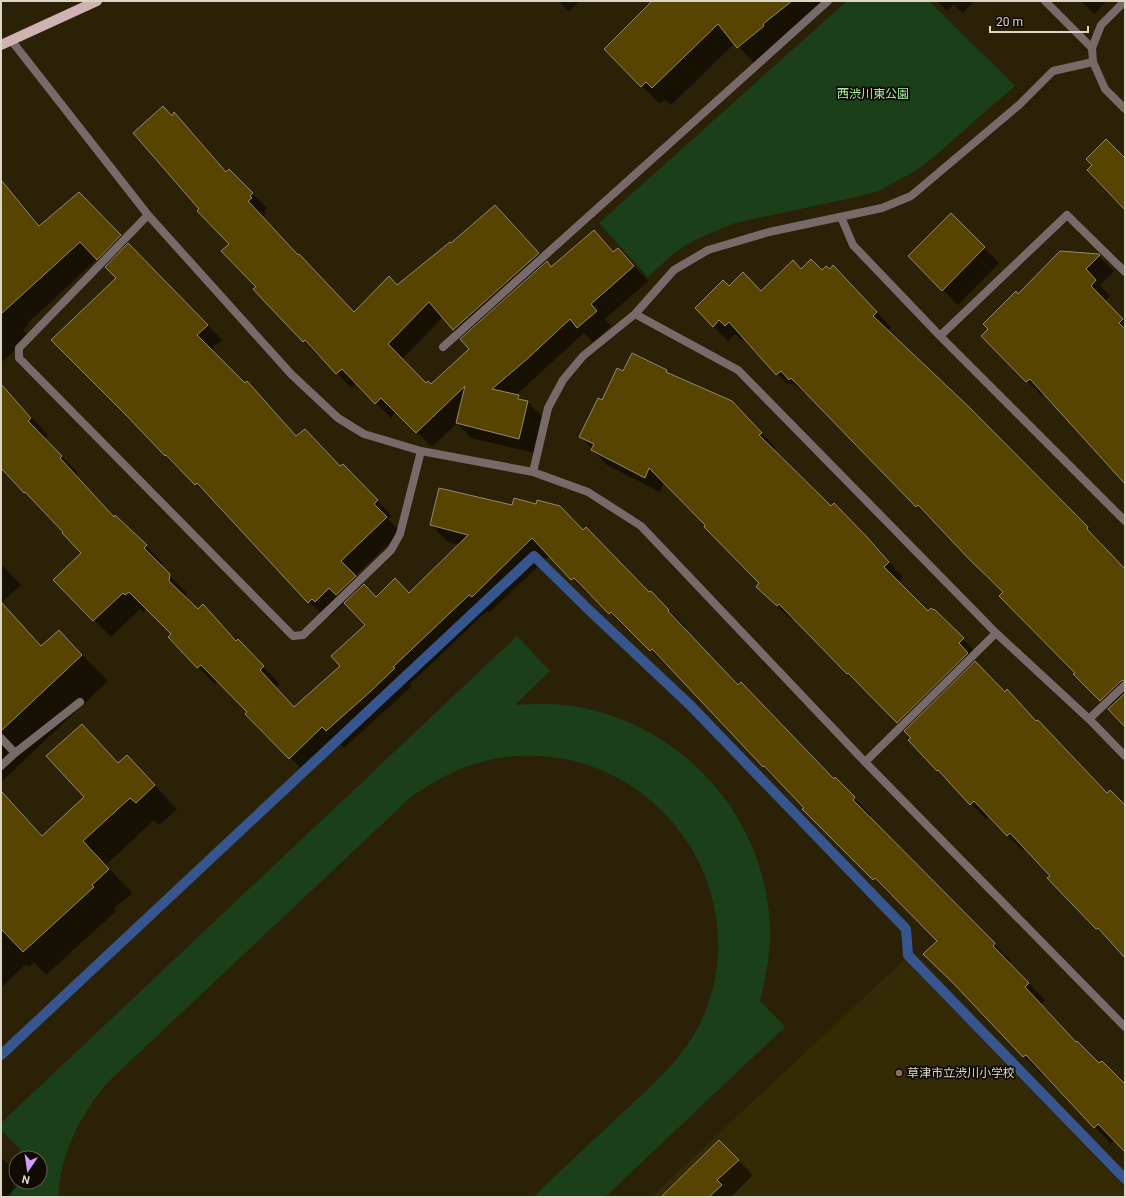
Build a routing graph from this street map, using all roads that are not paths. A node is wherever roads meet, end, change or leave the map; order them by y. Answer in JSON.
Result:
{"nodes":[{"id":1,"x":97,"y":1,"type":"edge"},
{"id":2,"x":828,"y":1,"type":"edge"},
{"id":3,"x":1045,"y":1,"type":"edge"},
{"id":4,"x":1125,"y":1,"type":"edge"},
{"id":5,"x":12,"y":40,"type":"junction"},
{"id":6,"x":1,"y":45,"type":"edge"},
{"id":7,"x":1092,"y":48,"type":"junction"},
{"id":8,"x":1093,"y":62,"type":"junction"},
{"id":9,"x":1125,"y":109,"type":"edge"},
{"id":10,"x":148,"y":215,"type":"junction"},
{"id":11,"x":840,"y":217,"type":"junction"},
{"id":12,"x":1125,"y":272,"type":"edge"},
{"id":13,"x":635,"y":314,"type":"junction"},
{"id":14,"x":940,"y":336,"type":"junction"},
{"id":15,"x":443,"y":346,"type":"dead end"},
{"id":16,"x":420,"y":451,"type":"junction"},
{"id":17,"x":533,"y":472,"type":"junction"},
{"id":18,"x":1125,"y":521,"type":"edge"},
{"id":19,"x":996,"y":633,"type":"junction"},
{"id":20,"x":1125,"y":685,"type":"edge"},
{"id":21,"x":80,"y":702,"type":"dead end"},
{"id":22,"x":1089,"y":719,"type":"junction"},
{"id":23,"x":1,"y":738,"type":"edge"},
{"id":24,"x":15,"y":753,"type":"junction"},
{"id":25,"x":1125,"y":756,"type":"edge"},
{"id":26,"x":865,"y":762,"type":"junction"},
{"id":27,"x":1,"y":766,"type":"edge"},
{"id":28,"x":1125,"y":1027,"type":"edge"}],
"edges":[{"from":1,"to":5,"type":"main road"},
{"from":2,"to":15,"type":"street"},
{"from":3,"to":7,"type":"street"},
{"from":4,"to":7,"type":"street"},
{"from":5,"to":6,"type":"main road"},
{"from":5,"to":10,"type":"street"},
{"from":7,"to":8,"type":"street"},
{"from":8,"to":9,"type":"street"},
{"from":8,"to":11,"type":"street"},
{"from":10,"to":16,"type":"street"},
{"from":10,"to":16,"type":"street"},
{"from":11,"to":13,"type":"street"},
{"from":11,"to":14,"type":"street"},
{"from":12,"to":14,"type":"street"},
{"from":13,"to":17,"type":"street"},
{"from":13,"to":19,"type":"street"},
{"from":14,"to":18,"type":"street"},
{"from":16,"to":17,"type":"street"},
{"from":17,"to":26,"type":"street"},
{"from":19,"to":22,"type":"street"},
{"from":19,"to":26,"type":"street"},
{"from":20,"to":22,"type":"street"},
{"from":21,"to":24,"type":"street"},
{"from":22,"to":25,"type":"street"},
{"from":23,"to":24,"type":"street"},
{"from":24,"to":27,"type":"street"},
{"from":26,"to":28,"type":"street"}]}
